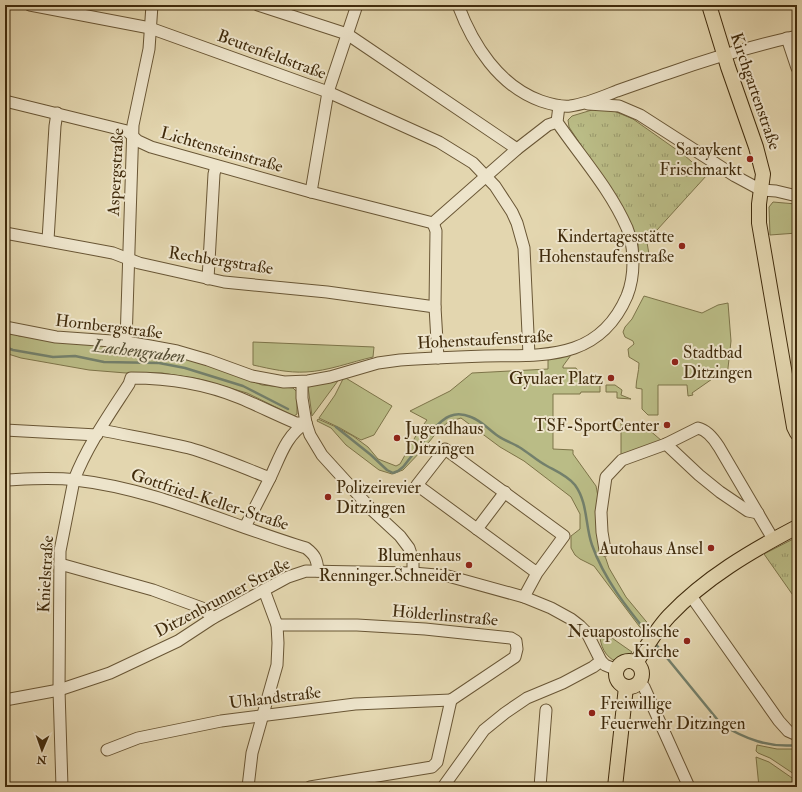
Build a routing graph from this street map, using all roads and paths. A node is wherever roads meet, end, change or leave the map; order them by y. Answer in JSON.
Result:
{"nodes":[{"id":1,"x":30,"y":5,"type":"edge"},
{"id":2,"x":152,"y":5,"type":"edge"},
{"id":3,"x":258,"y":5,"type":"edge"},
{"id":4,"x":357,"y":5,"type":"edge"},
{"id":5,"x":458,"y":5,"type":"edge"},
{"id":6,"x":709,"y":5,"type":"edge"},
{"id":7,"x":150,"y":28,"type":"junction"},
{"id":8,"x":347,"y":34,"type":"junction"},
{"id":9,"x":792,"y":37,"type":"edge"},
{"id":10,"x":724,"y":54,"type":"junction"},
{"id":11,"x":797,"y":68,"type":"edge"},
{"id":12,"x":617,"y":91,"type":"junction"},
{"id":13,"x":328,"y":92,"type":"junction"},
{"id":14,"x":5,"y":101,"type":"edge"},
{"id":15,"x":581,"y":104,"type":"junction"},
{"id":16,"x":559,"y":106,"type":"junction"},
{"id":17,"x":57,"y":113,"type":"junction"},
{"id":18,"x":640,"y":116,"type":"junction"},
{"id":19,"x":557,"y":122,"type":"junction"},
{"id":20,"x":133,"y":136,"type":"junction"},
{"id":21,"x":517,"y":149,"type":"junction"},
{"id":22,"x":216,"y":166,"type":"junction"},
{"id":23,"x":486,"y":175,"type":"junction"},
{"id":24,"x":761,"y":190,"type":"junction"},
{"id":25,"x":311,"y":192,"type":"junction"},
{"id":26,"x":797,"y":196,"type":"edge"},
{"id":27,"x":433,"y":223,"type":"junction"},
{"id":28,"x":5,"y":232,"type":"edge"},
{"id":29,"x":48,"y":240,"type":"junction"},
{"id":30,"x":128,"y":258,"type":"junction"},
{"id":31,"x":208,"y":279,"type":"junction"},
{"id":32,"x":435,"y":307,"type":"junction"},
{"id":33,"x":5,"y":327,"type":"edge"},
{"id":34,"x":126,"y":342,"type":"junction"},
{"id":35,"x":529,"y":355,"type":"junction"},
{"id":36,"x":438,"y":358,"type":"junction"},
{"id":37,"x":302,"y":382,"type":"junction"},
{"id":38,"x":306,"y":423,"type":"junction"},
{"id":39,"x":5,"y":430,"type":"edge"},
{"id":40,"x":99,"y":433,"type":"junction"},
{"id":41,"x":797,"y":433,"type":"edge"},
{"id":42,"x":666,"y":444,"type":"junction"},
{"id":43,"x":270,"y":478,"type":"junction"},
{"id":44,"x":5,"y":480,"type":"edge"},
{"id":45,"x":74,"y":480,"type":"junction"},
{"id":46,"x":505,"y":492,"type":"junction"},
{"id":47,"x":758,"y":513,"type":"junction"},
{"id":48,"x":245,"y":527,"type":"junction"},
{"id":49,"x":797,"y":527,"type":"edge"},
{"id":50,"x":477,"y":529,"type":"junction"},
{"id":51,"x":773,"y":539,"type":"junction"},
{"id":52,"x":605,"y":550,"type":"dead end"},
{"id":53,"x":60,"y":564,"type":"junction"},
{"id":54,"x":318,"y":571,"type":"junction"},
{"id":55,"x":413,"y":573,"type":"junction"},
{"id":56,"x":537,"y":573,"type":"junction"},
{"id":57,"x":264,"y":590,"type":"junction"},
{"id":58,"x":691,"y":596,"type":"junction"},
{"id":59,"x":524,"y":597,"type":"junction"},
{"id":60,"x":213,"y":618,"type":"junction"},
{"id":61,"x":277,"y":624,"type":"junction"},
{"id":62,"x":600,"y":661,"type":"junction"},
{"id":63,"x":636,"y":664,"type":"junction"},
{"id":64,"x":617,"y":670,"type":"junction"},
{"id":65,"x":632,"y":684,"type":"junction"},
{"id":66,"x":59,"y":690,"type":"junction"},
{"id":67,"x":5,"y":700,"type":"edge"},
{"id":68,"x":451,"y":700,"type":"junction"},
{"id":69,"x":546,"y":710,"type":"dead end"},
{"id":70,"x":262,"y":716,"type":"junction"},
{"id":71,"x":797,"y":735,"type":"edge"},
{"id":72,"x":107,"y":750,"type":"dead end"},
{"id":73,"x":62,"y":787,"type":"edge"},
{"id":74,"x":248,"y":787,"type":"edge"},
{"id":75,"x":310,"y":787,"type":"edge"},
{"id":76,"x":443,"y":787,"type":"edge"},
{"id":77,"x":540,"y":787,"type":"edge"},
{"id":78,"x":615,"y":787,"type":"edge"},
{"id":79,"x":689,"y":787,"type":"edge"}],
"edges":[{"from":1,"to":7,"type":"street","name":"Beutenfeldstraße"},
{"from":2,"to":7,"type":"street","name":"Aspergstraße"},
{"from":3,"to":8,"type":"street"},
{"from":4,"to":8,"type":"street"},
{"from":5,"to":16,"type":"street"},
{"from":6,"to":10,"type":"main road","name":"Kirchgartenstraße"},
{"from":7,"to":13,"type":"street","name":"Beutenfeldstraße"},
{"from":7,"to":20,"type":"street","name":"Aspergstraße"},
{"from":8,"to":13,"type":"street"},
{"from":8,"to":21,"type":"street"},
{"from":9,"to":10,"type":"street"},
{"from":9,"to":11,"type":"street"},
{"from":10,"to":12,"type":"street"},
{"from":10,"to":24,"type":"main road","name":"Kirchgartenstraße"},
{"from":12,"to":15,"type":"street"},
{"from":12,"to":18,"type":"street"},
{"from":13,"to":23,"type":"street","name":"Beutenfeldstraße"},
{"from":13,"to":25,"type":"street"},
{"from":14,"to":17,"type":"street","name":"Lichtensteinstraße"},
{"from":15,"to":16,"type":"street"},
{"from":15,"to":18,"type":"street"},
{"from":16,"to":19,"type":"street"},
{"from":17,"to":20,"type":"street","name":"Lichtensteinstraße"},
{"from":17,"to":29,"type":"street"},
{"from":18,"to":24,"type":"street"},
{"from":19,"to":21,"type":"street"},
{"from":19,"to":35,"type":"street","name":"Hohenstaufenstraße"},
{"from":20,"to":22,"type":"street","name":"Lichtensteinstraße"},
{"from":20,"to":30,"type":"street","name":"Aspergstraße"},
{"from":21,"to":23,"type":"street"},
{"from":22,"to":25,"type":"street","name":"Lichtensteinstraße"},
{"from":22,"to":31,"type":"street"},
{"from":23,"to":27,"type":"street"},
{"from":23,"to":35,"type":"street","name":"Beutenfeldstraße"},
{"from":24,"to":26,"type":"street"},
{"from":24,"to":41,"type":"main road","name":"Kirchgartenstraße"},
{"from":25,"to":27,"type":"street","name":"Lichtensteinstraße"},
{"from":27,"to":32,"type":"street"},
{"from":28,"to":29,"type":"street","name":"Rechbergstraße"},
{"from":29,"to":30,"type":"street","name":"Rechbergstraße"},
{"from":30,"to":31,"type":"street","name":"Rechbergstraße"},
{"from":30,"to":34,"type":"street","name":"Aspergstraße"},
{"from":31,"to":32,"type":"street","name":"Rechbergstraße"},
{"from":32,"to":36,"type":"street"},
{"from":33,"to":34,"type":"street","name":"Hornbergstraße"},
{"from":34,"to":37,"type":"street","name":"Hornbergstraße"},
{"from":35,"to":36,"type":"street","name":"Hohenstaufenstraße"},
{"from":36,"to":37,"type":"street","name":"Hohenstaufenstraße"},
{"from":37,"to":38,"type":"street"},
{"from":38,"to":40,"type":"street","name":"Knielstraße"},
{"from":38,"to":43,"type":"street"},
{"from":38,"to":55,"type":"street"},
{"from":39,"to":40,"type":"street"},
{"from":40,"to":43,"type":"street"},
{"from":40,"to":45,"type":"street","name":"Knielstraße"},
{"from":42,"to":47,"type":"street"},
{"from":42,"to":47,"type":"street"},
{"from":42,"to":52,"type":"street"},
{"from":43,"to":48,"type":"street"},
{"from":44,"to":45,"type":"street","name":"Gottfried-Keller-Straße"},
{"from":45,"to":48,"type":"street","name":"Gottfried-Keller-Straße"},
{"from":45,"to":53,"type":"street","name":"Knielstraße"},
{"from":46,"to":50,"type":"street"},
{"from":46,"to":50,"type":"street"},
{"from":46,"to":56,"type":"street"},
{"from":47,"to":51,"type":"street"},
{"from":48,"to":54,"type":"street","name":"Gottfried-Keller-Straße"},
{"from":49,"to":51,"type":"main road"},
{"from":50,"to":56,"type":"street"},
{"from":51,"to":58,"type":"main road"},
{"from":53,"to":60,"type":"street"},
{"from":53,"to":66,"type":"street","name":"Knielstraße"},
{"from":54,"to":55,"type":"street","name":"Ditzenbrunner Straße"},
{"from":54,"to":57,"type":"street","name":"Ditzenbrunner Straße"},
{"from":55,"to":59,"type":"street","name":"Ditzenbrunner Straße"},
{"from":56,"to":59,"type":"street"},
{"from":57,"to":60,"type":"street","name":"Ditzenbrunner Straße"},
{"from":57,"to":61,"type":"street"},
{"from":58,"to":63,"type":"main road"},
{"from":58,"to":71,"type":"street"},
{"from":59,"to":62,"type":"street","name":"Ditzenbrunner Straße"},
{"from":60,"to":66,"type":"street","name":"Ditzenbrunner Straße"},
{"from":61,"to":68,"type":"street","name":"Hölderlinstraße"},
{"from":61,"to":70,"type":"street"},
{"from":62,"to":64,"type":"street"},
{"from":62,"to":76,"type":"street"},
{"from":63,"to":64,"type":"main road"},
{"from":63,"to":65,"type":"main road"},
{"from":64,"to":65,"type":"main road"},
{"from":65,"to":78,"type":"main road"},
{"from":65,"to":79,"type":"street"},
{"from":66,"to":67,"type":"street","name":"Ditzenbrunner Straße"},
{"from":66,"to":73,"type":"street","name":"Knielstraße"},
{"from":68,"to":70,"type":"street","name":"Uhlandstraße"},
{"from":68,"to":75,"type":"street"},
{"from":69,"to":77,"type":"street"},
{"from":70,"to":72,"type":"street","name":"Uhlandstraße"},
{"from":70,"to":74,"type":"street"}]}
